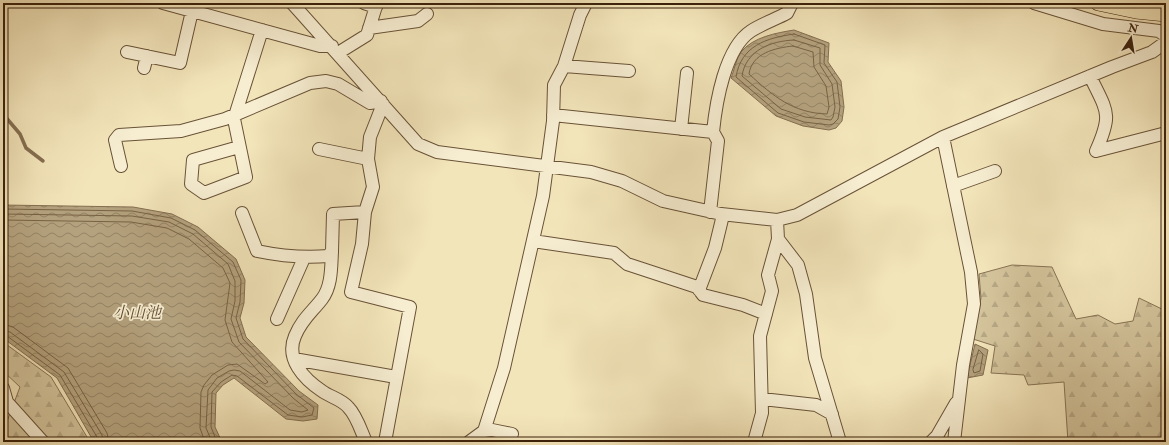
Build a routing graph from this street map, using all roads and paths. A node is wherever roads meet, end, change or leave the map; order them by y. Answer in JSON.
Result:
{"nodes":[{"id":1,"x":163,"y":3,"type":"edge"},
{"id":2,"x":292,"y":3,"type":"edge"},
{"id":3,"x":364,"y":3,"type":"edge"},
{"id":4,"x":586,"y":3,"type":"edge"},
{"id":5,"x":792,"y":3,"type":"edge"},
{"id":6,"x":1034,"y":3,"type":"edge"},
{"id":7,"x":1098,"y":3,"type":"edge"},
{"id":8,"x":377,"y":5,"type":"edge"},
{"id":9,"x":192,"y":11,"type":"junction"},
{"id":10,"x":427,"y":14,"type":"dead end"},
{"id":11,"x":1166,"y":14,"type":"edge"},
{"id":12,"x":369,"y":28,"type":"junction"},
{"id":13,"x":262,"y":30,"type":"junction"},
{"id":14,"x":1166,"y":36,"type":"edge"},
{"id":15,"x":1166,"y":42,"type":"edge"},
{"id":16,"x":335,"y":50,"type":"junction"},
{"id":17,"x":127,"y":52,"type":"dead end"},
{"id":18,"x":146,"y":56,"type":"junction"},
{"id":19,"x":564,"y":66,"type":"junction"},
{"id":20,"x":144,"y":68,"type":"dead end"},
{"id":21,"x":629,"y":71,"type":"dead end"},
{"id":22,"x":687,"y":73,"type":"dead end"},
{"id":23,"x":1090,"y":76,"type":"junction"},
{"id":24,"x":382,"y":103,"type":"junction"},
{"id":25,"x":235,"y":114,"type":"junction"},
{"id":26,"x":553,"y":115,"type":"junction"},
{"id":27,"x":681,"y":128,"type":"junction"},
{"id":28,"x":713,"y":132,"type":"junction"},
{"id":29,"x":1166,"y":133,"type":"edge"},
{"id":30,"x":944,"y":138,"type":"junction"},
{"id":31,"x":239,"y":147,"type":"junction"},
{"id":32,"x":319,"y":150,"type":"dead end"},
{"id":33,"x":368,"y":159,"type":"junction"},
{"id":34,"x":548,"y":165,"type":"junction"},
{"id":35,"x":121,"y":166,"type":"dead end"},
{"id":36,"x":995,"y":171,"type":"dead end"},
{"id":37,"x":953,"y":186,"type":"junction"},
{"id":38,"x":365,"y":212,"type":"junction"},
{"id":39,"x":710,"y":212,"type":"junction"},
{"id":40,"x":242,"y":214,"type":"dead end"},
{"id":41,"x":723,"y":214,"type":"junction"},
{"id":42,"x":777,"y":220,"type":"junction"},
{"id":43,"x":778,"y":239,"type":"junction"},
{"id":44,"x":533,"y":241,"type":"junction"},
{"id":45,"x":332,"y":252,"type":"junction"},
{"id":46,"x":304,"y":258,"type":"junction"},
{"id":47,"x":699,"y":290,"type":"junction"},
{"id":48,"x":766,"y":314,"type":"junction"},
{"id":49,"x":278,"y":319,"type":"dead end"},
{"id":50,"x":294,"y":359,"type":"junction"},
{"id":51,"x":396,"y":377,"type":"junction"},
{"id":52,"x":3,"y":388,"type":"edge"},
{"id":53,"x":959,"y":398,"type":"junction"},
{"id":54,"x":762,"y":399,"type":"junction"},
{"id":55,"x":832,"y":414,"type":"junction"},
{"id":56,"x":484,"y":431,"type":"junction"},
{"id":57,"x":512,"y":434,"type":"dead end"},
{"id":58,"x":43,"y":442,"type":"edge"},
{"id":59,"x":366,"y":442,"type":"edge"},
{"id":60,"x":385,"y":442,"type":"edge"},
{"id":61,"x":469,"y":442,"type":"edge"},
{"id":62,"x":754,"y":442,"type":"edge"},
{"id":63,"x":840,"y":442,"type":"edge"},
{"id":64,"x":931,"y":442,"type":"edge"},
{"id":65,"x":954,"y":442,"type":"edge"}],
"edges":[{"from":1,"to":9,"type":"street"},
{"from":2,"to":16,"type":"street"},
{"from":3,"to":8,"type":"street"},
{"from":4,"to":19,"type":"street"},
{"from":5,"to":28,"type":"street"},
{"from":6,"to":14,"type":"street"},
{"from":7,"to":11,"type":"main road"},
{"from":8,"to":12,"type":"street"},
{"from":9,"to":13,"type":"street"},
{"from":9,"to":18,"type":"street"},
{"from":10,"to":12,"type":"street"},
{"from":12,"to":16,"type":"street"},
{"from":13,"to":16,"type":"street"},
{"from":13,"to":25,"type":"street"},
{"from":15,"to":23,"type":"street"},
{"from":16,"to":24,"type":"street"},
{"from":17,"to":18,"type":"street"},
{"from":18,"to":20,"type":"street"},
{"from":19,"to":21,"type":"street"},
{"from":19,"to":26,"type":"street"},
{"from":22,"to":27,"type":"street"},
{"from":23,"to":29,"type":"street"},
{"from":23,"to":30,"type":"street"},
{"from":24,"to":25,"type":"street"},
{"from":24,"to":33,"type":"street"},
{"from":24,"to":34,"type":"street"},
{"from":25,"to":31,"type":"street"},
{"from":25,"to":35,"type":"street"},
{"from":26,"to":27,"type":"street"},
{"from":26,"to":34,"type":"street"},
{"from":27,"to":28,"type":"street"},
{"from":28,"to":39,"type":"street"},
{"from":30,"to":37,"type":"street"},
{"from":30,"to":42,"type":"street"},
{"from":31,"to":31,"type":"street"},
{"from":32,"to":33,"type":"street"},
{"from":33,"to":38,"type":"street"},
{"from":34,"to":39,"type":"street"},
{"from":34,"to":44,"type":"street"},
{"from":36,"to":37,"type":"street"},
{"from":37,"to":53,"type":"street"},
{"from":38,"to":45,"type":"street"},
{"from":38,"to":51,"type":"street"},
{"from":39,"to":41,"type":"street"},
{"from":40,"to":46,"type":"street"},
{"from":41,"to":42,"type":"street"},
{"from":41,"to":47,"type":"street"},
{"from":42,"to":43,"type":"street"},
{"from":43,"to":48,"type":"street"},
{"from":43,"to":55,"type":"street"},
{"from":44,"to":47,"type":"street"},
{"from":44,"to":56,"type":"street"},
{"from":45,"to":46,"type":"street"},
{"from":45,"to":50,"type":"street"},
{"from":46,"to":49,"type":"street"},
{"from":47,"to":48,"type":"street"},
{"from":48,"to":54,"type":"street"},
{"from":50,"to":51,"type":"street"},
{"from":50,"to":59,"type":"street"},
{"from":51,"to":60,"type":"street"},
{"from":52,"to":58,"type":"street"},
{"from":53,"to":64,"type":"street"},
{"from":53,"to":65,"type":"street"},
{"from":54,"to":55,"type":"street"},
{"from":54,"to":62,"type":"street"},
{"from":55,"to":63,"type":"street"},
{"from":56,"to":57,"type":"street"},
{"from":56,"to":61,"type":"street"}]}
